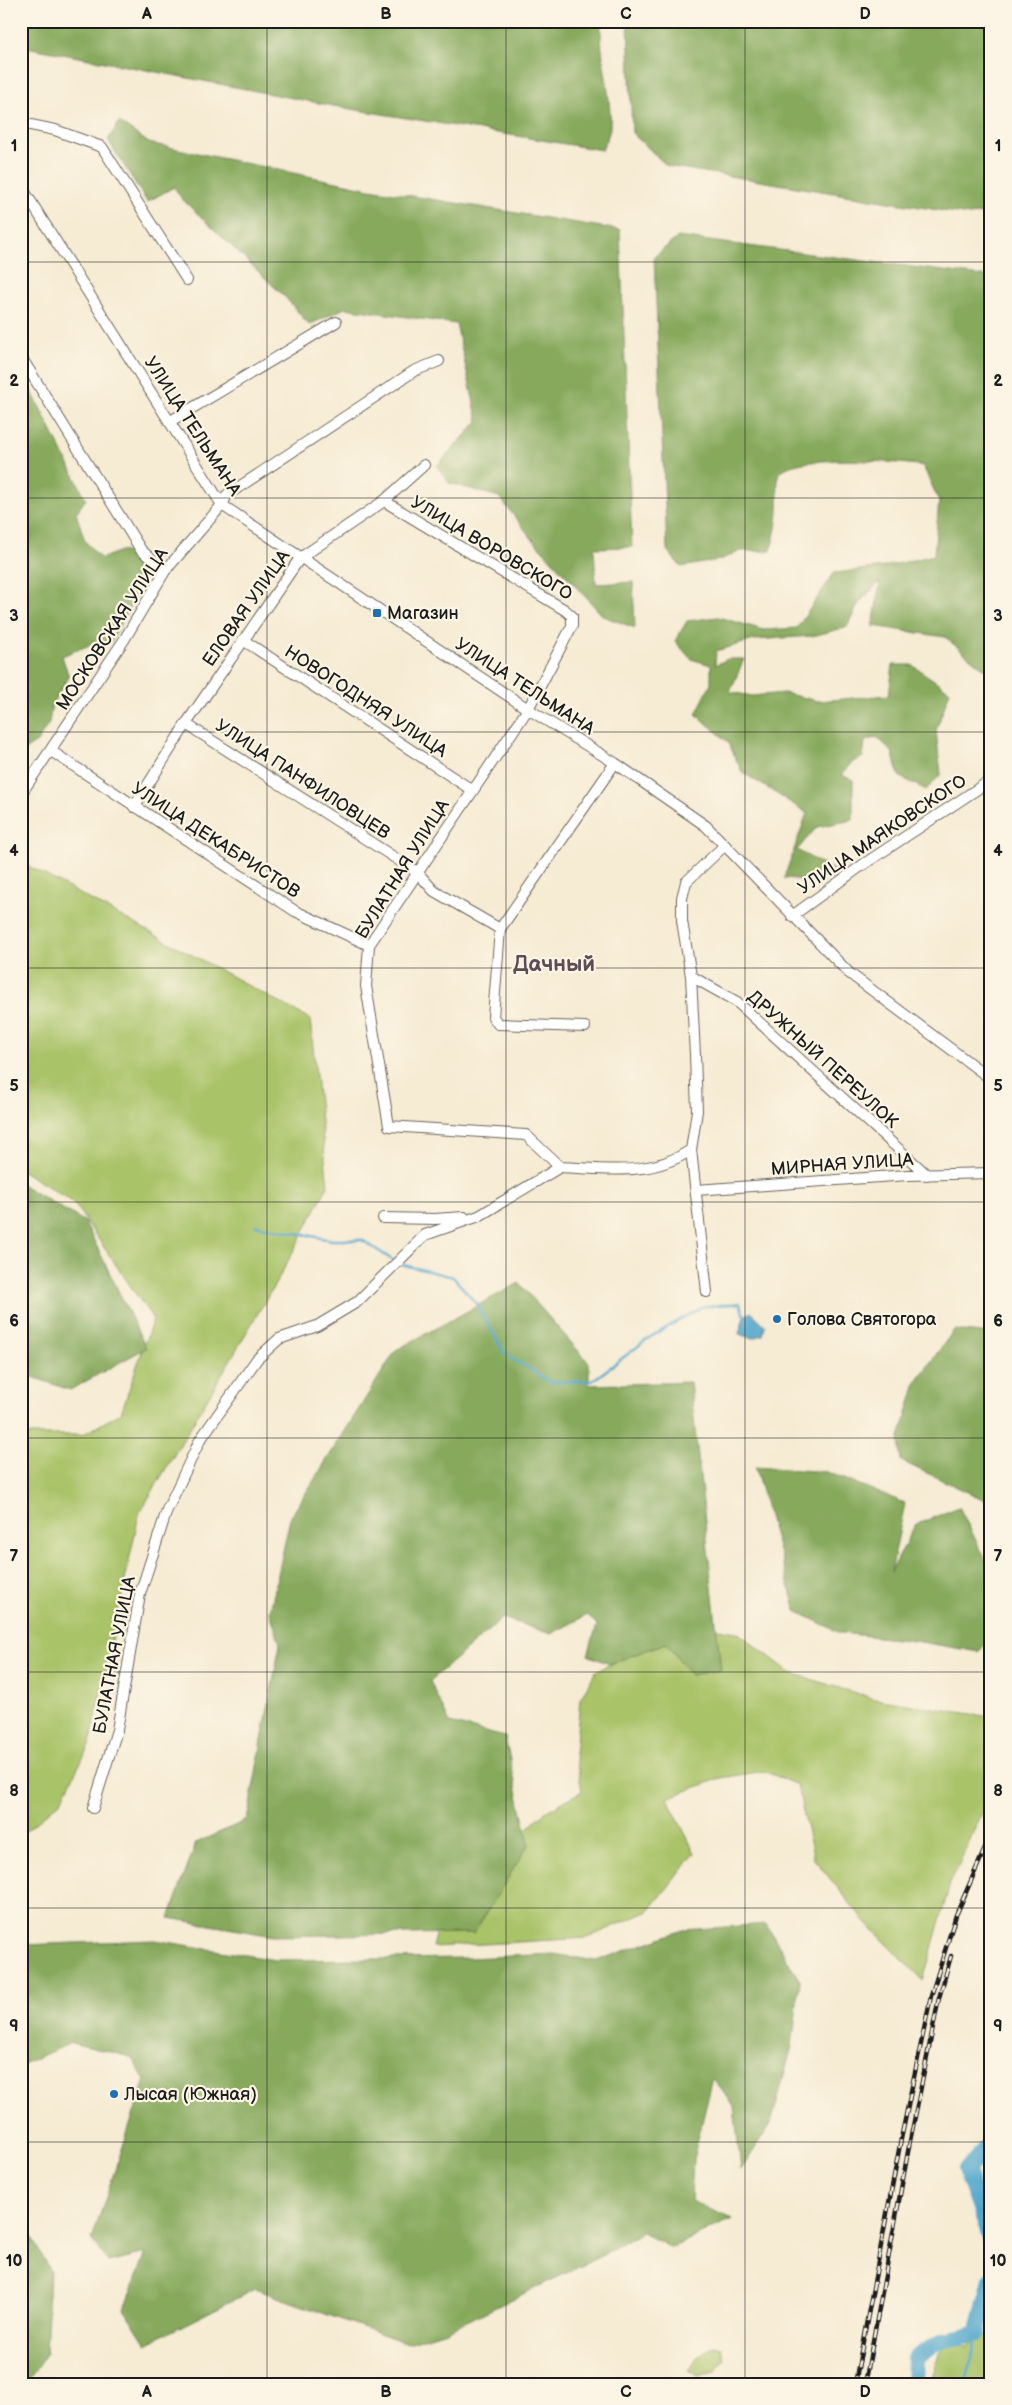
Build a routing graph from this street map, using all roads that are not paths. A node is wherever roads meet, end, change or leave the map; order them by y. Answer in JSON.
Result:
{"nodes":[{"id":1,"x":21,"y":123,"type":"edge"},
{"id":2,"x":21,"y":186,"type":"edge"},
{"id":3,"x":187,"y":280,"type":"dead end"},
{"id":4,"x":336,"y":322,"type":"dead end"},
{"id":5,"x":21,"y":357,"type":"edge"},
{"id":6,"x":439,"y":361,"type":"dead end"},
{"id":7,"x":169,"y":422,"type":"junction"},
{"id":8,"x":424,"y":465,"type":"dead end"},
{"id":9,"x":384,"y":501,"type":"junction"},
{"id":10,"x":222,"y":505,"type":"junction"},
{"id":11,"x":300,"y":558,"type":"junction"},
{"id":12,"x":165,"y":571,"type":"junction"},
{"id":13,"x":243,"y":640,"type":"junction"},
{"id":14,"x":528,"y":709,"type":"junction"},
{"id":15,"x":186,"y":724,"type":"junction"},
{"id":16,"x":51,"y":751,"type":"junction"},
{"id":17,"x":615,"y":763,"type":"junction"},
{"id":18,"x":991,"y":780,"type":"edge"},
{"id":19,"x":472,"y":790,"type":"junction"},
{"id":20,"x":21,"y":794,"type":"edge"},
{"id":21,"x":134,"y":806,"type":"junction"},
{"id":22,"x":725,"y":846,"type":"junction"},
{"id":23,"x":417,"y":872,"type":"junction"},
{"id":24,"x":792,"y":916,"type":"junction"},
{"id":25,"x":500,"y":929,"type":"junction"},
{"id":26,"x":369,"y":945,"type":"junction"},
{"id":27,"x":691,"y":976,"type":"junction"},
{"id":28,"x":585,"y":1027,"type":"dead end"},
{"id":29,"x":991,"y":1079,"type":"edge"},
{"id":30,"x":691,"y":1150,"type":"junction"},
{"id":31,"x":560,"y":1168,"type":"junction"},
{"id":32,"x":991,"y":1173,"type":"edge"},
{"id":33,"x":927,"y":1175,"type":"junction"},
{"id":34,"x":696,"y":1190,"type":"junction"},
{"id":35,"x":478,"y":1216,"type":"junction"},
{"id":36,"x":383,"y":1218,"type":"dead end"},
{"id":37,"x":706,"y":1292,"type":"dead end"},
{"id":38,"x":93,"y":1808,"type":"dead end"}],
"edges":[{"from":1,"to":3,"type":"street"},
{"from":2,"to":7,"type":"street","name":"УЛИЦА ТЕЛЬМАНА"},
{"from":4,"to":7,"type":"street"},
{"from":5,"to":12,"type":"street"},
{"from":6,"to":10,"type":"street","name":"МОСКОВСКАЯ УЛИЦА"},
{"from":7,"to":10,"type":"street","name":"УЛИЦА ТЕЛЬМАНА"},
{"from":8,"to":9,"type":"street","name":"ЕЛОВАЯ УЛИЦА"},
{"from":9,"to":11,"type":"street","name":"ЕЛОВАЯ УЛИЦА"},
{"from":9,"to":14,"type":"street","name":"УЛИЦА ВОРОВСКОГО"},
{"from":10,"to":11,"type":"street","name":"УЛИЦА ТЕЛЬМАНА"},
{"from":10,"to":12,"type":"street","name":"МОСКОВСКАЯ УЛИЦА"},
{"from":11,"to":13,"type":"street","name":"ЕЛОВАЯ УЛИЦА"},
{"from":11,"to":14,"type":"street","name":"УЛИЦА ТЕЛЬМАНА"},
{"from":12,"to":16,"type":"street","name":"МОСКОВСКАЯ УЛИЦА"},
{"from":13,"to":15,"type":"street","name":"ЕЛОВАЯ УЛИЦА"},
{"from":13,"to":19,"type":"street","name":"НОВОГОДНЯЯ УЛИЦА"},
{"from":14,"to":17,"type":"street","name":"УЛИЦА ТЕЛЬМАНА"},
{"from":14,"to":19,"type":"street","name":"БУЛАТНАЯ УЛИЦА"},
{"from":15,"to":21,"type":"street","name":"ЕЛОВАЯ УЛИЦА"},
{"from":15,"to":23,"type":"street","name":"УЛИЦА ПАНФИЛОВЦЕВ"},
{"from":16,"to":20,"type":"street","name":"МОСКОВСКАЯ УЛИЦА"},
{"from":16,"to":21,"type":"street","name":"УЛИЦА ДЕКАБРИСТОВ"},
{"from":17,"to":22,"type":"street","name":"УЛИЦА ТЕЛЬМАНА"},
{"from":17,"to":25,"type":"street"},
{"from":18,"to":24,"type":"street","name":"УЛИЦА МАЯКОВСКОГО"},
{"from":19,"to":23,"type":"street","name":"БУЛАТНАЯ УЛИЦА"},
{"from":21,"to":26,"type":"street","name":"УЛИЦА ДЕКАБРИСТОВ"},
{"from":22,"to":24,"type":"street","name":"УЛИЦА ТЕЛЬМАНА"},
{"from":22,"to":27,"type":"street"},
{"from":23,"to":25,"type":"street","name":"УЛИЦА ПАНФИЛОВЦЕВ"},
{"from":23,"to":26,"type":"street","name":"БУЛАТНАЯ УЛИЦА"},
{"from":24,"to":29,"type":"street","name":"УЛИЦА ТЕЛЬМАНА"},
{"from":25,"to":28,"type":"street"},
{"from":26,"to":31,"type":"street","name":"БУЛАТНАЯ УЛИЦА"},
{"from":27,"to":30,"type":"street"},
{"from":27,"to":33,"type":"street","name":"ДРУЖНЫЙ ПЕРЕУЛОК"},
{"from":30,"to":31,"type":"street"},
{"from":30,"to":34,"type":"street"},
{"from":31,"to":35,"type":"street","name":"БУЛАТНАЯ УЛИЦА"},
{"from":32,"to":33,"type":"street","name":"МИРНАЯ УЛИЦА"},
{"from":33,"to":34,"type":"street","name":"МИРНАЯ УЛИЦА"},
{"from":34,"to":37,"type":"street"},
{"from":35,"to":36,"type":"street"},
{"from":35,"to":38,"type":"street","name":"БУЛАТНАЯ УЛИЦА"}]}
